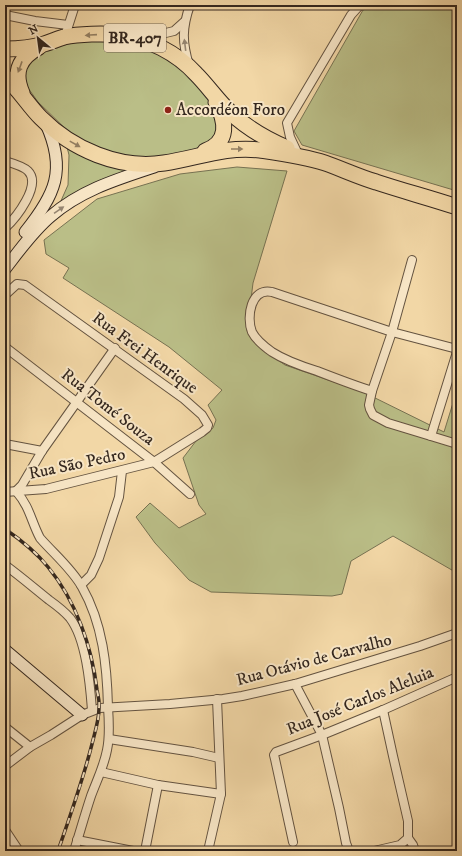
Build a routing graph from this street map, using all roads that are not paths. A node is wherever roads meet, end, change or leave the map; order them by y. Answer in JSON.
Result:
{"nodes":[{"id":1,"x":75,"y":5,"type":"edge"},
{"id":2,"x":190,"y":5,"type":"edge"},
{"id":3,"x":360,"y":5,"type":"edge"},
{"id":4,"x":5,"y":15,"type":"edge"},
{"id":5,"x":184,"y":22,"type":"junction"},
{"id":6,"x":67,"y":31,"type":"junction"},
{"id":7,"x":141,"y":39,"type":"junction"},
{"id":8,"x":44,"y":44,"type":"junction"},
{"id":9,"x":5,"y":49,"type":"edge"},
{"id":10,"x":190,"y":68,"type":"junction"},
{"id":11,"x":5,"y":77,"type":"edge"},
{"id":12,"x":210,"y":89,"type":"junction"},
{"id":13,"x":26,"y":100,"type":"junction"},
{"id":14,"x":41,"y":117,"type":"junction"},
{"id":15,"x":297,"y":152,"type":"junction"},
{"id":16,"x":185,"y":158,"type":"junction"},
{"id":17,"x":5,"y":161,"type":"edge"},
{"id":18,"x":317,"y":161,"type":"junction"},
{"id":19,"x":164,"y":163,"type":"junction"},
{"id":20,"x":457,"y":207,"type":"edge"},
{"id":21,"x":5,"y":228,"type":"edge"},
{"id":22,"x":5,"y":259,"type":"edge"},
{"id":23,"x":412,"y":260,"type":"dead end"},
{"id":24,"x":5,"y":270,"type":"edge"},
{"id":25,"x":5,"y":295,"type":"edge"},
{"id":26,"x":392,"y":332,"type":"junction"},
{"id":27,"x":5,"y":346,"type":"edge"},
{"id":28,"x":115,"y":348,"type":"junction"},
{"id":29,"x":457,"y":349,"type":"edge"},
{"id":30,"x":457,"y":352,"type":"edge"},
{"id":31,"x":372,"y":391,"type":"junction"},
{"id":32,"x":78,"y":403,"type":"junction"},
{"id":33,"x":431,"y":436,"type":"junction"},
{"id":34,"x":5,"y":444,"type":"edge"},
{"id":35,"x":457,"y":444,"type":"edge"},
{"id":36,"x":42,"y":451,"type":"junction"},
{"id":37,"x":154,"y":462,"type":"junction"},
{"id":38,"x":122,"y":471,"type":"junction"},
{"id":39,"x":16,"y":491,"type":"junction"},
{"id":40,"x":5,"y":492,"type":"edge"},
{"id":41,"x":190,"y":494,"type":"dead end"},
{"id":42,"x":5,"y":565,"type":"edge"},
{"id":43,"x":82,"y":586,"type":"junction"},
{"id":44,"x":457,"y":633,"type":"edge"},
{"id":45,"x":5,"y":650,"type":"edge"},
{"id":46,"x":457,"y":677,"type":"edge"},
{"id":47,"x":295,"y":684,"type":"junction"},
{"id":48,"x":217,"y":699,"type":"junction"},
{"id":49,"x":108,"y":707,"type":"junction"},
{"id":50,"x":92,"y":710,"type":"junction"},
{"id":51,"x":384,"y":710,"type":"junction"},
{"id":52,"x":82,"y":715,"type":"junction"},
{"id":53,"x":5,"y":727,"type":"edge"},
{"id":54,"x":322,"y":735,"type":"junction"},
{"id":55,"x":108,"y":739,"type":"junction"},
{"id":56,"x":30,"y":746,"type":"junction"},
{"id":57,"x":219,"y":758,"type":"junction"},
{"id":58,"x":5,"y":766,"type":"edge"},
{"id":59,"x":101,"y":772,"type":"junction"},
{"id":60,"x":158,"y":785,"type":"junction"},
{"id":61,"x":221,"y":794,"type":"junction"},
{"id":62,"x":5,"y":830,"type":"edge"},
{"id":63,"x":408,"y":838,"type":"junction"},
{"id":64,"x":77,"y":840,"type":"junction"},
{"id":65,"x":293,"y":842,"type":"dead end"},
{"id":66,"x":19,"y":851,"type":"edge"},
{"id":67,"x":74,"y":851,"type":"edge"},
{"id":68,"x":134,"y":851,"type":"edge"},
{"id":69,"x":145,"y":851,"type":"edge"},
{"id":70,"x":208,"y":851,"type":"edge"},
{"id":71,"x":349,"y":851,"type":"edge"},
{"id":72,"x":374,"y":851,"type":"edge"},
{"id":73,"x":415,"y":851,"type":"edge"}],
"edges":[{"from":1,"to":6,"type":"street"},
{"from":2,"to":5,"type":"street"},
{"from":3,"to":15,"type":"street"},
{"from":4,"to":6,"type":"street"},
{"from":5,"to":7,"type":"street"},
{"from":10,"to":5,"type":"street","one_way":true},
{"from":7,"to":6,"type":"highway","number":"BR-407","one_way":true},
{"from":6,"to":8,"type":"highway","number":"BR-407"},
{"from":7,"to":10,"type":"highway","number":"BR-407"},
{"from":8,"to":9,"type":"highway","number":"BR-407"},
{"from":8,"to":13,"type":"highway","number":"BR-407","one_way":true},
{"from":10,"to":12,"type":"highway","number":"BR-407"},
{"from":11,"to":13,"type":"highway","number":"BR-407"},
{"from":12,"to":15,"type":"highway","number":"BR-407"},
{"from":12,"to":16,"type":"highway","number":"BR-407"},
{"from":13,"to":14,"type":"highway","number":"BR-407"},
{"from":14,"to":19,"type":"highway","number":"BR-407","one_way":true},
{"from":14,"to":22,"type":"main road"},
{"from":15,"to":18,"type":"highway","number":"BR-407"},
{"from":16,"to":18,"type":"highway","number":"BR-407","one_way":true},
{"from":16,"to":19,"type":"highway","number":"BR-407"},
{"from":17,"to":21,"type":"street"},
{"from":18,"to":20,"type":"highway","number":"BR-407"},
{"from":24,"to":19,"type":"main road","one_way":true},
{"from":23,"to":26,"type":"street"},
{"from":25,"to":28,"type":"street","name":"Rua Frei Henrique"},
{"from":26,"to":29,"type":"street"},
{"from":26,"to":31,"type":"street"},
{"from":26,"to":31,"type":"street"},
{"from":27,"to":32,"type":"street","name":"Rua Tomé Souza"},
{"from":28,"to":32,"type":"street"},
{"from":28,"to":37,"type":"street","name":"Rua Frei Henrique"},
{"from":30,"to":33,"type":"street"},
{"from":31,"to":33,"type":"street"},
{"from":32,"to":36,"type":"street"},
{"from":32,"to":37,"type":"street","name":"Rua Tomé Souza"},
{"from":33,"to":35,"type":"street"},
{"from":34,"to":36,"type":"street"},
{"from":36,"to":39,"type":"street"},
{"from":37,"to":38,"type":"street","name":"Rua São Pedro"},
{"from":37,"to":41,"type":"street","name":"Rua Tomé Souza"},
{"from":38,"to":39,"type":"street","name":"Rua São Pedro"},
{"from":38,"to":43,"type":"street"},
{"from":39,"to":40,"type":"street","name":"Rua São Pedro"},
{"from":39,"to":43,"type":"street"},
{"from":42,"to":50,"type":"street"},
{"from":43,"to":49,"type":"street"},
{"from":44,"to":47,"type":"street","name":"Rua Otávio de Carvalho"},
{"from":45,"to":52,"type":"main road"},
{"from":46,"to":51,"type":"street","name":"Rua José Carlos Aleluia"},
{"from":47,"to":48,"type":"street","name":"Rua Otávio de Carvalho"},
{"from":47,"to":54,"type":"street"},
{"from":48,"to":49,"type":"street","name":"Rua Otávio de Carvalho"},
{"from":48,"to":57,"type":"street"},
{"from":49,"to":50,"type":"street","name":"Rua Otávio de Carvalho"},
{"from":49,"to":55,"type":"street"},
{"from":50,"to":52,"type":"street","name":"Rua Otávio de Carvalho"},
{"from":51,"to":54,"type":"street","name":"Rua José Carlos Aleluia"},
{"from":51,"to":63,"type":"street"},
{"from":52,"to":56,"type":"street","name":"Rua Otávio de Carvalho"},
{"from":53,"to":56,"type":"street"},
{"from":54,"to":65,"type":"street","name":"Rua José Carlos Aleluia"},
{"from":54,"to":71,"type":"street"},
{"from":55,"to":57,"type":"street"},
{"from":55,"to":59,"type":"street"},
{"from":56,"to":58,"type":"street","name":"Rua Otávio de Carvalho"},
{"from":57,"to":61,"type":"street"},
{"from":59,"to":60,"type":"street"},
{"from":59,"to":64,"type":"street"},
{"from":60,"to":61,"type":"street"},
{"from":60,"to":69,"type":"street"},
{"from":61,"to":70,"type":"street"},
{"from":62,"to":66,"type":"street"},
{"from":63,"to":72,"type":"street"},
{"from":63,"to":73,"type":"street"},
{"from":64,"to":67,"type":"street"},
{"from":64,"to":68,"type":"street"}]}
